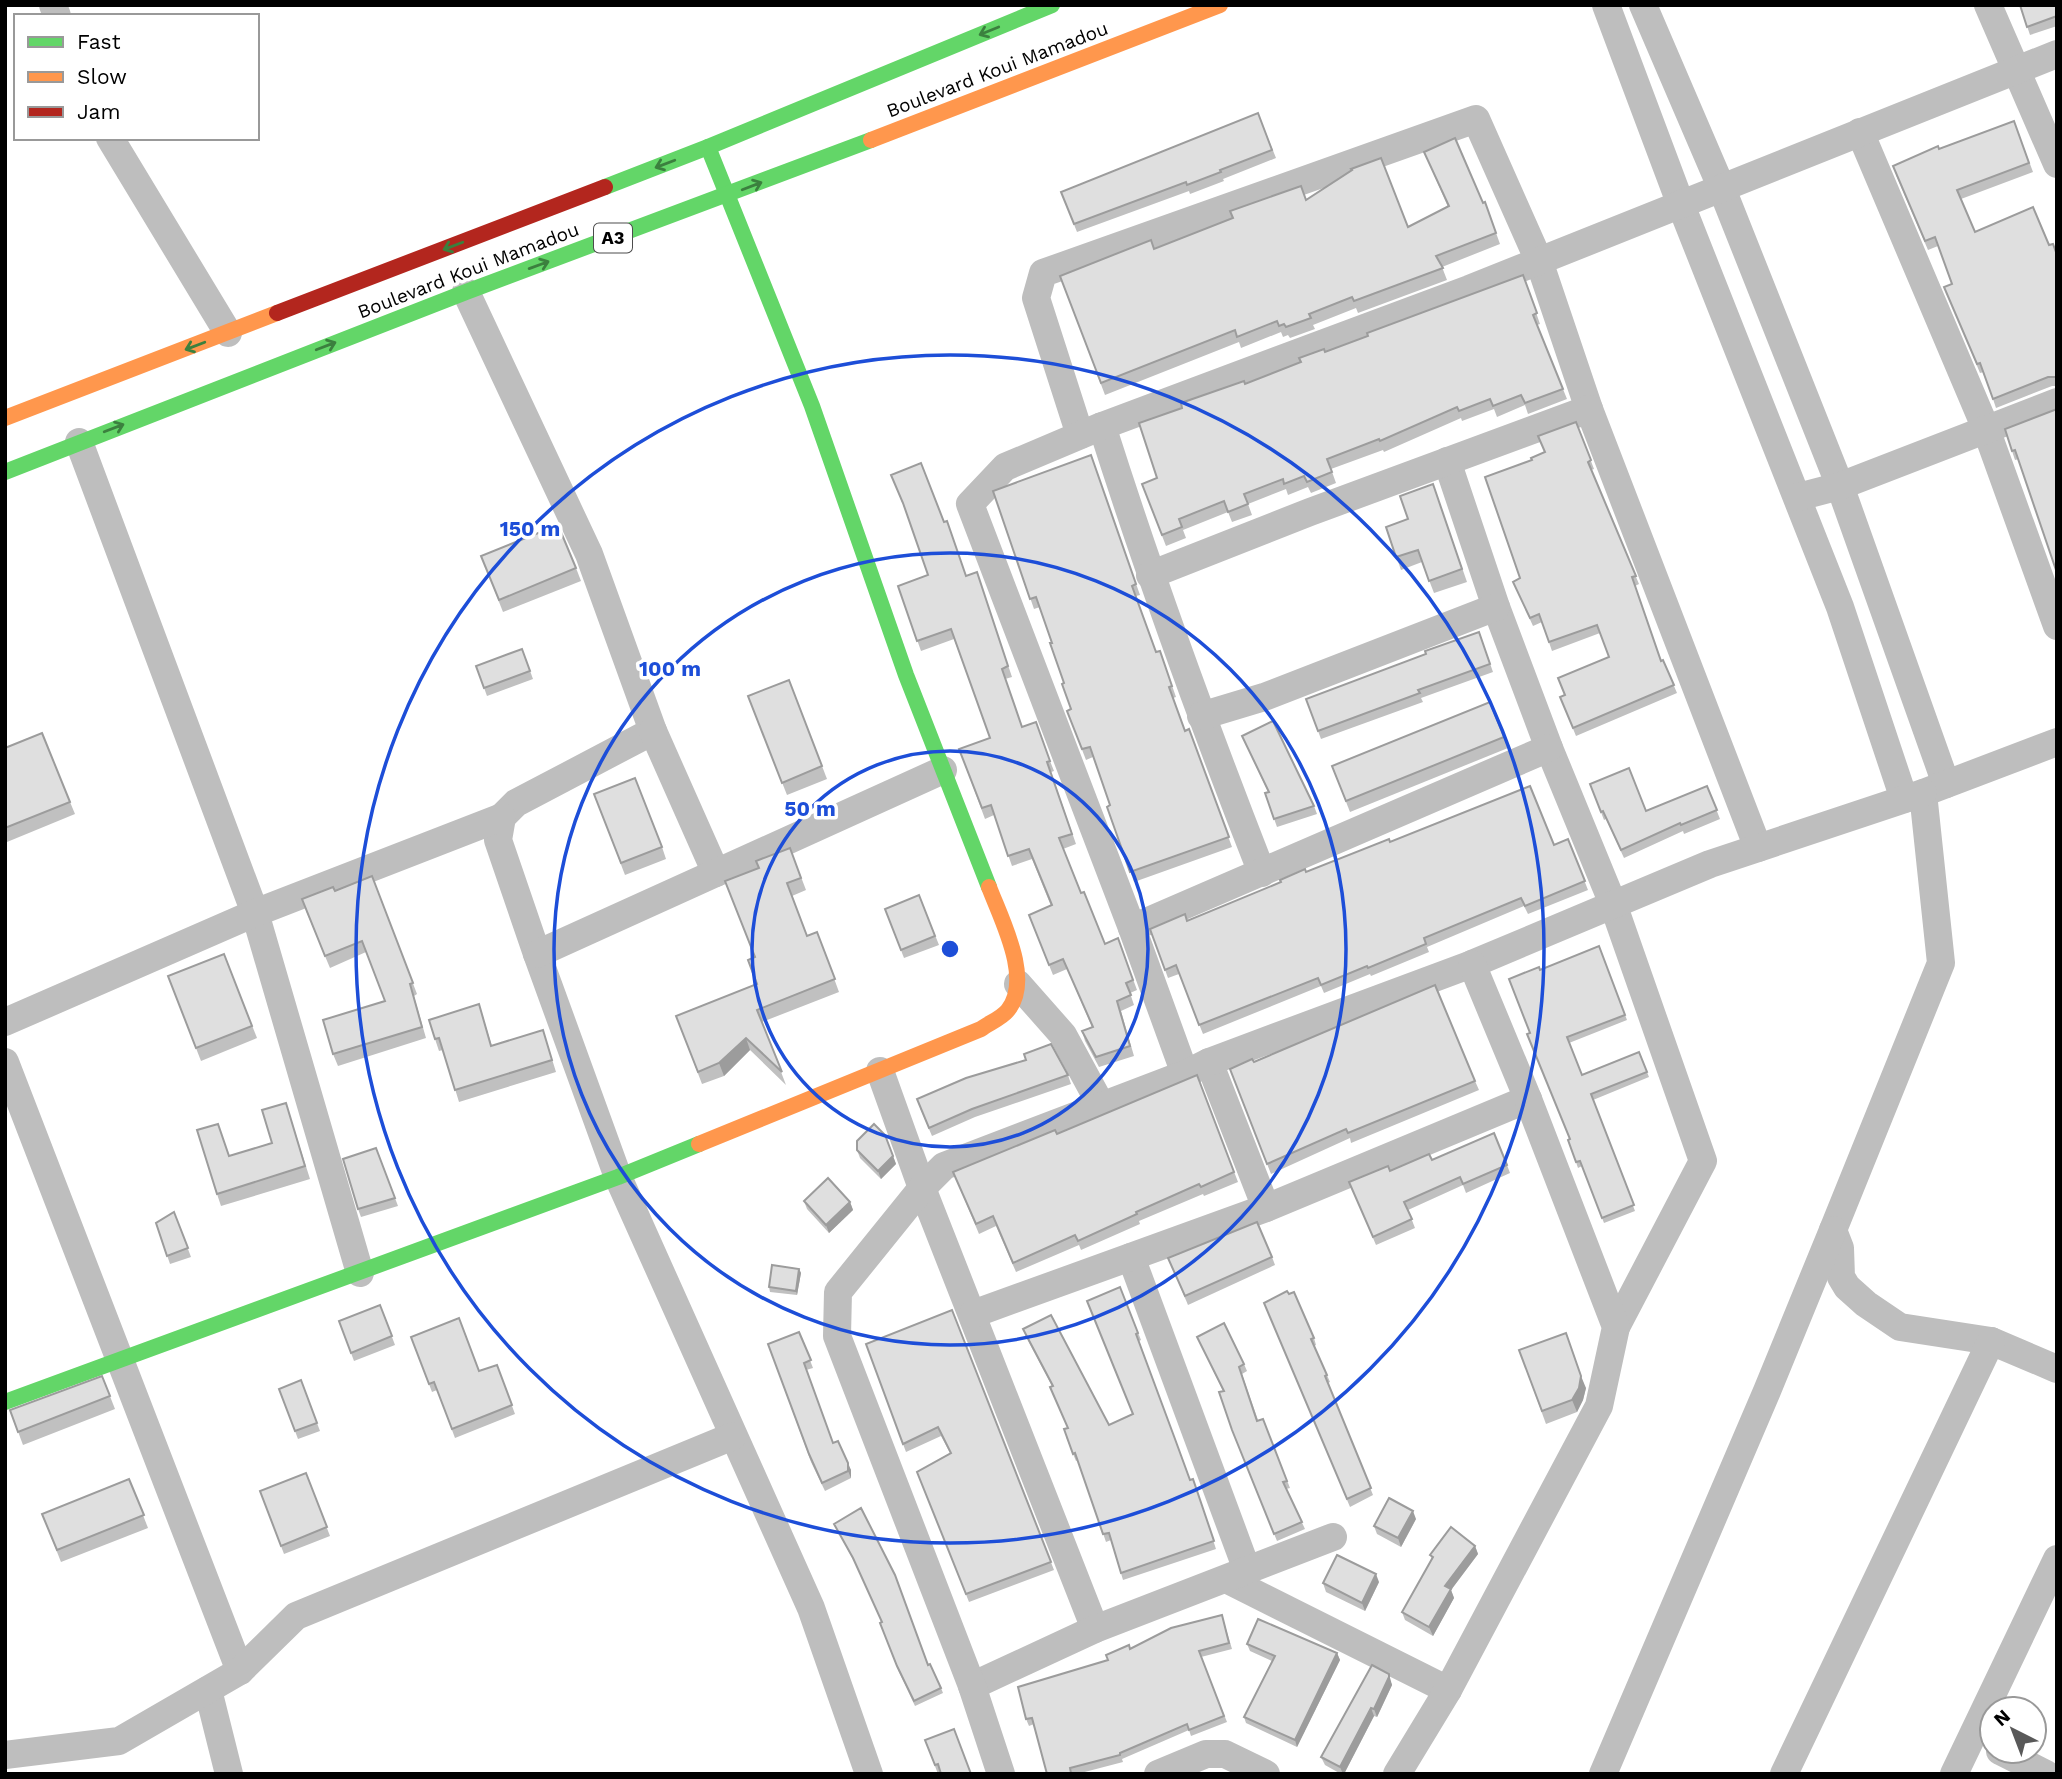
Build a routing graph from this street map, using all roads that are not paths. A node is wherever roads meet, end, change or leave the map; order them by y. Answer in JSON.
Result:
{"nodes":[{"id":1,"x":1052,"y":5,"type":"edge"},
{"id":2,"x":1220,"y":5,"type":"edge"},
{"id":3,"x":1606,"y":5,"type":"edge"},
{"id":4,"x":1643,"y":5,"type":"edge"},
{"id":5,"x":1988,"y":5,"type":"edge"},
{"id":6,"x":2057,"y":54,"type":"edge"},
{"id":7,"x":2017,"y":71,"type":"junction"},
{"id":8,"x":1860,"y":132,"type":"junction"},
{"id":9,"x":111,"y":140,"type":"edge"},
{"id":10,"x":708,"y":147,"type":"junction"},
{"id":11,"x":2057,"y":164,"type":"edge"},
{"id":12,"x":1722,"y":189,"type":"junction"},
{"id":13,"x":727,"y":196,"type":"junction"},
{"id":14,"x":1681,"y":205,"type":"junction"},
{"id":15,"x":1539,"y":261,"type":"junction"},
{"id":16,"x":466,"y":292,"type":"junction"},
{"id":17,"x":228,"y":333,"type":"junction"},
{"id":18,"x":2057,"y":402,"type":"edge"},
{"id":19,"x":1589,"y":409,"type":"junction"},
{"id":20,"x":5,"y":418,"type":"edge"},
{"id":21,"x":1986,"y":429,"type":"junction"},
{"id":22,"x":1091,"y":430,"type":"junction"},
{"id":23,"x":79,"y":442,"type":"junction"},
{"id":24,"x":1447,"y":461,"type":"junction"},
{"id":25,"x":5,"y":472,"type":"edge"},
{"id":26,"x":1840,"y":486,"type":"junction"},
{"id":27,"x":1798,"y":497,"type":"junction"},
{"id":28,"x":1150,"y":575,"type":"junction"},
{"id":29,"x":1496,"y":607,"type":"junction"},
{"id":30,"x":2057,"y":626,"type":"edge"},
{"id":31,"x":1200,"y":716,"type":"junction"},
{"id":32,"x":653,"y":731,"type":"junction"},
{"id":33,"x":2057,"y":742,"type":"edge"},
{"id":34,"x":1549,"y":748,"type":"junction"},
{"id":35,"x":943,"y":770,"type":"junction"},
{"id":36,"x":1924,"y":792,"type":"junction"},
{"id":37,"x":502,"y":817,"type":"junction"},
{"id":38,"x":1758,"y":848,"type":"junction"},
{"id":39,"x":716,"y":873,"type":"junction"},
{"id":40,"x":1262,"y":873,"type":"junction"},
{"id":41,"x":1613,"y":904,"type":"junction"},
{"id":42,"x":255,"y":914,"type":"junction"},
{"id":43,"x":1132,"y":928,"type":"junction"},
{"id":44,"x":537,"y":954,"type":"junction"},
{"id":45,"x":1472,"y":964,"type":"junction"},
{"id":46,"x":1018,"y":984,"type":"junction"},
{"id":47,"x":5,"y":1022,"type":"edge"},
{"id":48,"x":5,"y":1062,"type":"edge"},
{"id":49,"x":1197,"y":1068,"type":"junction"},
{"id":50,"x":880,"y":1071,"type":"junction"},
{"id":51,"x":1528,"y":1099,"type":"junction"},
{"id":52,"x":1101,"y":1105,"type":"junction"},
{"id":53,"x":618,"y":1177,"type":"junction"},
{"id":54,"x":922,"y":1188,"type":"junction"},
{"id":55,"x":1266,"y":1209,"type":"junction"},
{"id":56,"x":1833,"y":1230,"type":"junction"},
{"id":57,"x":1131,"y":1257,"type":"junction"},
{"id":58,"x":359,"y":1273,"type":"junction"},
{"id":59,"x":973,"y":1314,"type":"junction"},
{"id":60,"x":1616,"y":1327,"type":"junction"},
{"id":61,"x":1991,"y":1341,"type":"junction"},
{"id":62,"x":121,"y":1361,"type":"junction"},
{"id":63,"x":2057,"y":1369,"type":"edge"},
{"id":64,"x":5,"y":1402,"type":"edge"},
{"id":65,"x":733,"y":1436,"type":"junction"},
{"id":66,"x":1334,"y":1537,"type":"dead end"},
{"id":67,"x":2057,"y":1559,"type":"edge"},
{"id":68,"x":1236,"y":1575,"type":"junction"},
{"id":69,"x":1095,"y":1629,"type":"junction"},
{"id":70,"x":240,"y":1671,"type":"junction"},
{"id":71,"x":972,"y":1685,"type":"junction"},
{"id":72,"x":208,"y":1690,"type":"junction"},
{"id":73,"x":1448,"y":1690,"type":"junction"},
{"id":74,"x":2001,"y":1695,"type":"edge"},
{"id":75,"x":1978,"y":1747,"type":"edge"},
{"id":76,"x":5,"y":1755,"type":"edge"},
{"id":77,"x":2028,"y":1765,"type":"edge"},
{"id":78,"x":229,"y":1774,"type":"edge"},
{"id":79,"x":869,"y":1774,"type":"edge"},
{"id":80,"x":1001,"y":1774,"type":"edge"},
{"id":81,"x":1158,"y":1774,"type":"edge"},
{"id":82,"x":1266,"y":1774,"type":"edge"},
{"id":83,"x":1397,"y":1774,"type":"edge"},
{"id":84,"x":1603,"y":1774,"type":"edge"},
{"id":85,"x":1784,"y":1774,"type":"edge"},
{"id":86,"x":1954,"y":1774,"type":"edge"},
{"id":87,"x":2046,"y":1774,"type":"edge"}],
"edges":[{"from":1,"to":10,"type":"main road","name":"Boulevard Koui Mamadou","one_way":true},
{"from":13,"to":2,"type":"main road","name":"Boulevard Koui Mamadou","number":"A3","one_way":true},
{"from":3,"to":14,"type":"street"},
{"from":4,"to":12,"type":"street"},
{"from":5,"to":7,"type":"street"},
{"from":6,"to":7,"type":"street"},
{"from":7,"to":8,"type":"street"},
{"from":7,"to":11,"type":"street"},
{"from":8,"to":12,"type":"street"},
{"from":8,"to":21,"type":"street"},
{"from":9,"to":17,"type":"street"},
{"from":10,"to":13,"type":"main road"},
{"from":10,"to":17,"type":"main road","name":"Boulevard Koui Mamadou","one_way":true},
{"from":12,"to":14,"type":"street"},
{"from":12,"to":26,"type":"street"},
{"from":16,"to":13,"type":"main road","name":"Boulevard Koui Mamadou","number":"A3","one_way":true},
{"from":13,"to":35,"type":"main road"},
{"from":14,"to":15,"type":"street"},
{"from":14,"to":27,"type":"street"},
{"from":15,"to":19,"type":"street"},
{"from":15,"to":22,"type":"street"},
{"from":15,"to":22,"type":"street"},
{"from":23,"to":16,"type":"main road","name":"Boulevard Koui Mamadou","number":"A3","one_way":true},
{"from":16,"to":32,"type":"street"},
{"from":17,"to":20,"type":"main road","name":"Boulevard Koui Mamadou","one_way":true},
{"from":18,"to":21,"type":"street"},
{"from":19,"to":24,"type":"street"},
{"from":19,"to":38,"type":"street"},
{"from":21,"to":26,"type":"street"},
{"from":21,"to":30,"type":"street"},
{"from":22,"to":28,"type":"street"},
{"from":22,"to":43,"type":"street"},
{"from":23,"to":25,"type":"main road","name":"Boulevard Koui Mamadou","number":"A3"},
{"from":23,"to":42,"type":"street"},
{"from":24,"to":28,"type":"street"},
{"from":24,"to":29,"type":"street"},
{"from":26,"to":27,"type":"street"},
{"from":26,"to":36,"type":"street"},
{"from":27,"to":36,"type":"street"},
{"from":28,"to":31,"type":"street"},
{"from":29,"to":31,"type":"street"},
{"from":29,"to":34,"type":"street"},
{"from":31,"to":40,"type":"street"},
{"from":32,"to":37,"type":"street"},
{"from":32,"to":39,"type":"street"},
{"from":33,"to":36,"type":"street"},
{"from":34,"to":40,"type":"street"},
{"from":34,"to":41,"type":"street"},
{"from":35,"to":39,"type":"street"},
{"from":35,"to":46,"type":"main road"},
{"from":36,"to":38,"type":"street"},
{"from":36,"to":56,"type":"street"},
{"from":37,"to":42,"type":"street"},
{"from":37,"to":44,"type":"street"},
{"from":38,"to":41,"type":"street"},
{"from":39,"to":44,"type":"street"},
{"from":40,"to":43,"type":"street"},
{"from":41,"to":45,"type":"street"},
{"from":41,"to":60,"type":"street"},
{"from":42,"to":47,"type":"street"},
{"from":42,"to":58,"type":"street"},
{"from":43,"to":49,"type":"street"},
{"from":44,"to":53,"type":"street"},
{"from":45,"to":49,"type":"street"},
{"from":45,"to":51,"type":"street"},
{"from":46,"to":50,"type":"main road"},
{"from":46,"to":52,"type":"street"},
{"from":48,"to":62,"type":"street"},
{"from":49,"to":52,"type":"street"},
{"from":49,"to":55,"type":"street"},
{"from":50,"to":53,"type":"main road"},
{"from":50,"to":54,"type":"street"},
{"from":51,"to":55,"type":"street"},
{"from":51,"to":60,"type":"street"},
{"from":52,"to":54,"type":"street"},
{"from":53,"to":58,"type":"main road"},
{"from":53,"to":65,"type":"street"},
{"from":54,"to":59,"type":"street"},
{"from":54,"to":71,"type":"street"},
{"from":55,"to":57,"type":"street"},
{"from":56,"to":61,"type":"street"},
{"from":56,"to":84,"type":"street"},
{"from":57,"to":59,"type":"street"},
{"from":57,"to":68,"type":"street"},
{"from":58,"to":62,"type":"main road"},
{"from":59,"to":69,"type":"street"},
{"from":60,"to":73,"type":"street"},
{"from":61,"to":63,"type":"street"},
{"from":61,"to":85,"type":"street"},
{"from":62,"to":64,"type":"main road"},
{"from":62,"to":70,"type":"street"},
{"from":65,"to":70,"type":"street"},
{"from":65,"to":79,"type":"street"},
{"from":66,"to":68,"type":"street"},
{"from":67,"to":74,"type":"street"},
{"from":68,"to":69,"type":"street"},
{"from":68,"to":73,"type":"street"},
{"from":69,"to":71,"type":"street"},
{"from":70,"to":72,"type":"street"},
{"from":71,"to":80,"type":"street"},
{"from":72,"to":76,"type":"street"},
{"from":72,"to":78,"type":"street"},
{"from":73,"to":83,"type":"street"},
{"from":75,"to":86,"type":"street"},
{"from":77,"to":87,"type":"street"},
{"from":81,"to":82,"type":"street"}]}
